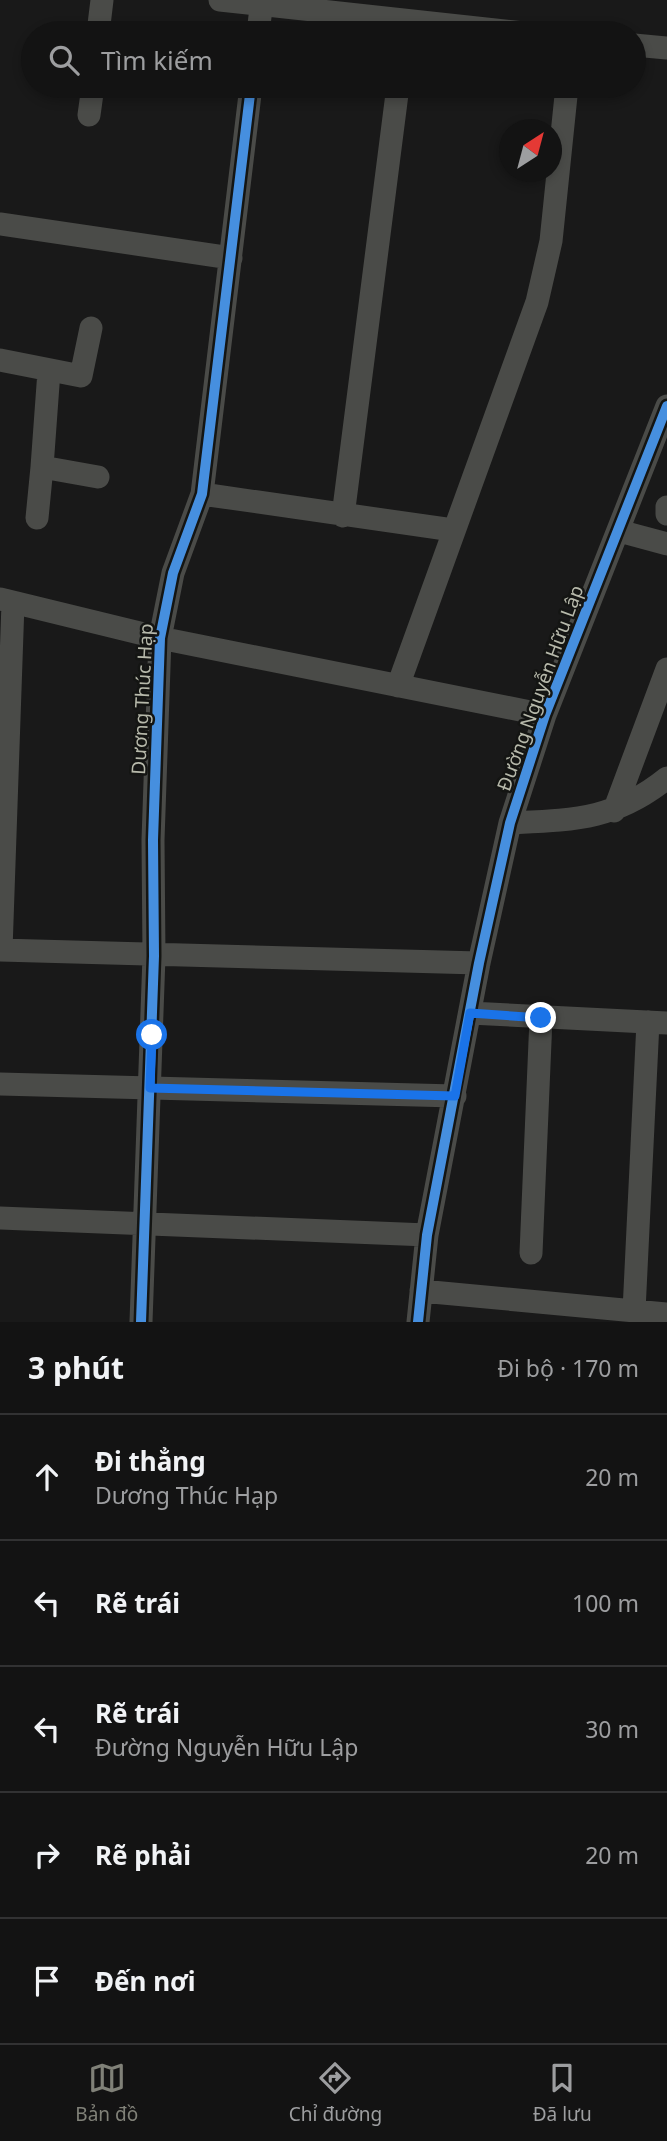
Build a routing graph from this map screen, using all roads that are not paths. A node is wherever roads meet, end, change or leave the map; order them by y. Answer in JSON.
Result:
{"nodes":[{"id":1,"x":102,"y":0,"type":"edge"},
{"id":2,"x":220,"y":0,"type":"edge"},
{"id":3,"x":262,"y":3,"type":"edge"},
{"id":4,"x":100,"y":21,"type":"edge"},
{"id":5,"x":260,"y":21,"type":"edge"},
{"id":6,"x":370,"y":21,"type":"edge"},
{"id":7,"x":646,"y":45,"type":"edge"},
{"id":8,"x":667,"y":48,"type":"edge"},
{"id":9,"x":91,"y":98,"type":"edge"},
{"id":10,"x":250,"y":98,"type":"edge"},
{"id":11,"x":396,"y":98,"type":"edge"},
{"id":12,"x":567,"y":98,"type":"edge"},
{"id":13,"x":89,"y":115,"type":"dead end"},
{"id":14,"x":0,"y":224,"type":"edge"},
{"id":15,"x":231,"y":258,"type":"junction"},
{"id":16,"x":91,"y":328,"type":"dead end"},
{"id":17,"x":0,"y":360,"type":"edge"},
{"id":18,"x":49,"y":370,"type":"junction"},
{"id":19,"x":667,"y":406,"type":"edge"},
{"id":20,"x":42,"y":467,"type":"junction"},
{"id":21,"x":98,"y":477,"type":"dead end"},
{"id":22,"x":202,"y":494,"type":"junction"},
{"id":23,"x":667,"y":507,"type":"edge"},
{"id":24,"x":667,"y":514,"type":"edge"},
{"id":25,"x":343,"y":516,"type":"junction"},
{"id":26,"x":37,"y":518,"type":"dead end"},
{"id":27,"x":453,"y":530,"type":"junction"},
{"id":28,"x":619,"y":531,"type":"junction"},
{"id":29,"x":667,"y":544,"type":"edge"},
{"id":30,"x":6,"y":601,"type":"edge"},
{"id":31,"x":160,"y":638,"type":"junction"},
{"id":32,"x":667,"y":669,"type":"edge"},
{"id":33,"x":398,"y":686,"type":"junction"},
{"id":34,"x":545,"y":715,"type":"junction"},
{"id":35,"x":667,"y":778,"type":"edge"},
{"id":36,"x":614,"y":811,"type":"junction"},
{"id":37,"x":510,"y":823,"type":"junction"},
{"id":38,"x":1,"y":950,"type":"edge"},
{"id":39,"x":154,"y":956,"type":"junction"},
{"id":40,"x":479,"y":963,"type":"junction"},
{"id":41,"x":470,"y":1013,"type":"junction"},
{"id":42,"x":541,"y":1018,"type":"junction"},
{"id":43,"x":657,"y":1022,"type":"edge"},
{"id":44,"x":0,"y":1084,"type":"edge"},
{"id":45,"x":150,"y":1088,"type":"junction"},
{"id":46,"x":455,"y":1096,"type":"junction"},
{"id":47,"x":0,"y":1218,"type":"edge"},
{"id":48,"x":144,"y":1224,"type":"junction"},
{"id":49,"x":427,"y":1235,"type":"junction"},
{"id":50,"x":531,"y":1253,"type":"dead end"},
{"id":51,"x":421,"y":1291,"type":"junction"},
{"id":52,"x":634,"y":1311,"type":"junction"},
{"id":53,"x":667,"y":1314,"type":"edge"},
{"id":54,"x":141,"y":1322,"type":"edge"},
{"id":55,"x":418,"y":1322,"type":"edge"}],
"edges":[{"from":1,"to":4,"type":"street"},
{"from":2,"to":3,"type":"street"},
{"from":3,"to":5,"type":"street"},
{"from":3,"to":6,"type":"street"},
{"from":7,"to":8,"type":"street"},
{"from":9,"to":13,"type":"street"},
{"from":10,"to":15,"type":"street","name":"Dương Thúc Hạp"},
{"from":11,"to":25,"type":"street"},
{"from":12,"to":27,"type":"street"},
{"from":14,"to":15,"type":"street"},
{"from":15,"to":22,"type":"street","name":"Dương Thúc Hạp"},
{"from":16,"to":18,"type":"street"},
{"from":17,"to":18,"type":"street"},
{"from":18,"to":20,"type":"street"},
{"from":19,"to":28,"type":"street","name":"Đường Nguyễn Hữu Lập"},
{"from":20,"to":21,"type":"street"},
{"from":20,"to":26,"type":"street"},
{"from":22,"to":25,"type":"street"},
{"from":22,"to":31,"type":"street","name":"Dương Thúc Hạp"},
{"from":23,"to":24,"type":"street"},
{"from":25,"to":27,"type":"street"},
{"from":27,"to":33,"type":"street"},
{"from":28,"to":29,"type":"street"},
{"from":28,"to":34,"type":"street","name":"Đường Nguyễn Hữu Lập"},
{"from":30,"to":31,"type":"street"},
{"from":30,"to":38,"type":"street"},
{"from":31,"to":33,"type":"street"},
{"from":31,"to":39,"type":"street","name":"Dương Thúc Hạp"},
{"from":32,"to":36,"type":"street"},
{"from":33,"to":34,"type":"street"},
{"from":34,"to":37,"type":"street","name":"Đường Nguyễn Hữu Lập"},
{"from":35,"to":36,"type":"street"},
{"from":36,"to":37,"type":"street"},
{"from":37,"to":40,"type":"street","name":"Đường Nguyễn Hữu Lập"},
{"from":38,"to":39,"type":"street"},
{"from":39,"to":40,"type":"street"},
{"from":39,"to":45,"type":"street","name":"Dương Thúc Hạp"},
{"from":40,"to":41,"type":"street","name":"Đường Nguyễn Hữu Lập"},
{"from":41,"to":42,"type":"street"},
{"from":41,"to":46,"type":"street","name":"Đường Nguyễn Hữu Lập"},
{"from":42,"to":43,"type":"street"},
{"from":42,"to":50,"type":"street"},
{"from":43,"to":52,"type":"street"},
{"from":44,"to":45,"type":"street"},
{"from":45,"to":46,"type":"street"},
{"from":45,"to":48,"type":"street","name":"Dương Thúc Hạp"},
{"from":46,"to":49,"type":"street","name":"Đường Nguyễn Hữu Lập"},
{"from":47,"to":48,"type":"street"},
{"from":48,"to":49,"type":"street"},
{"from":48,"to":54,"type":"street","name":"Dương Thúc Hạp"},
{"from":49,"to":51,"type":"street","name":"Đường Nguyễn Hữu Lập"},
{"from":51,"to":52,"type":"street"},
{"from":51,"to":55,"type":"street","name":"Đường Nguyễn Hữu Lập"},
{"from":52,"to":53,"type":"street"}]}
